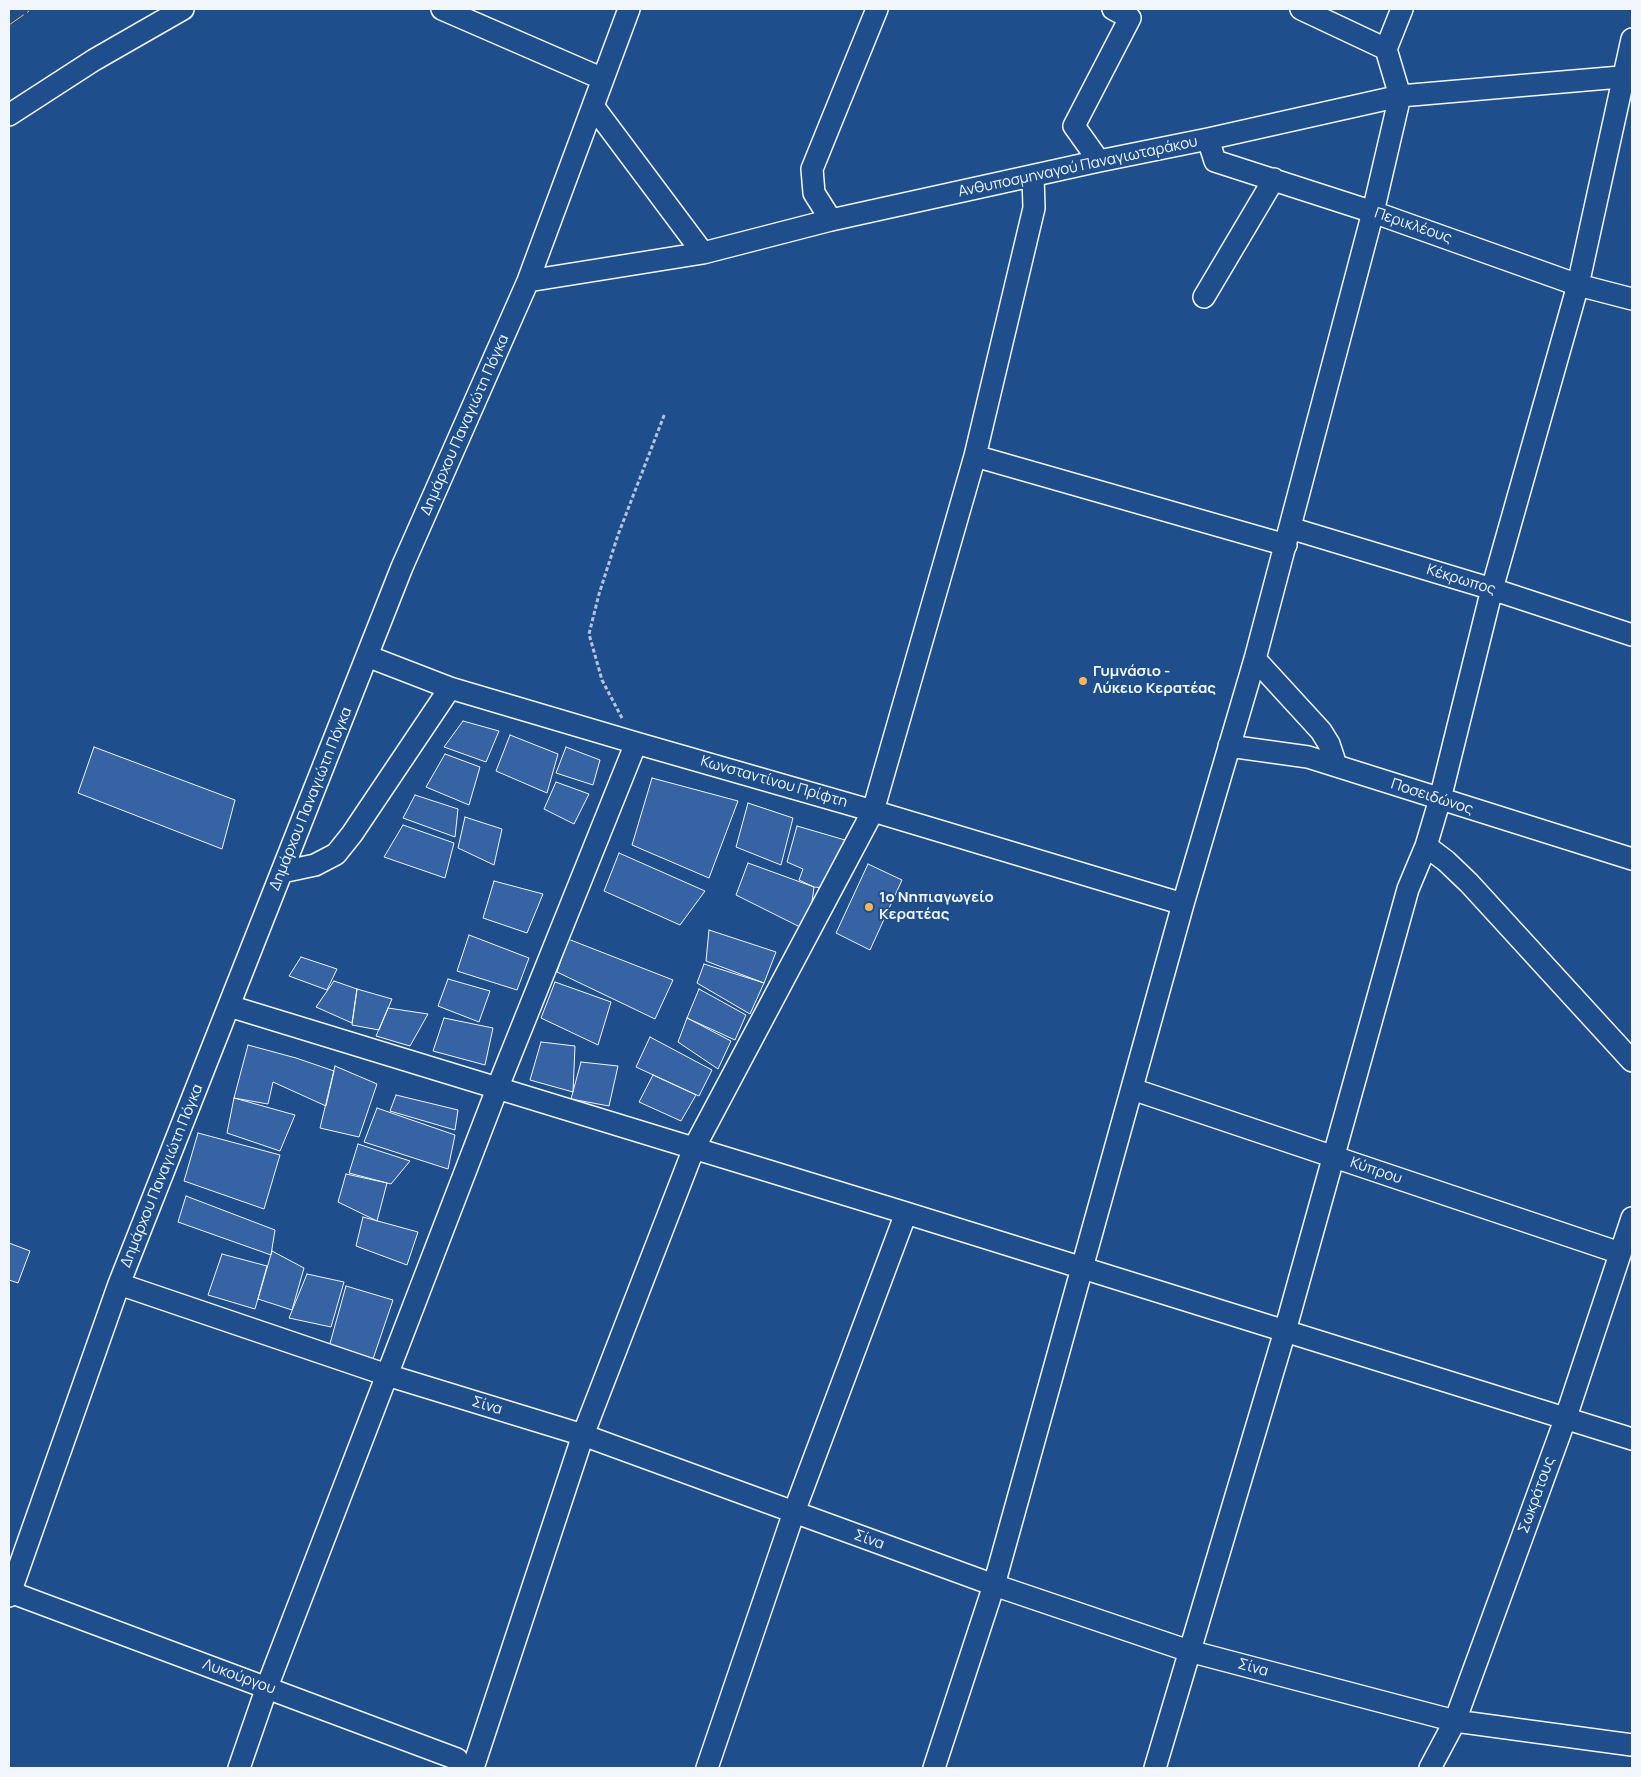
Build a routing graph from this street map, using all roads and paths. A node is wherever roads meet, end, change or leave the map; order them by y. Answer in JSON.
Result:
{"nodes":[{"id":1,"x":183,"y":9,"type":"edge"},
{"id":2,"x":442,"y":9,"type":"edge"},
{"id":3,"x":629,"y":9,"type":"edge"},
{"id":4,"x":877,"y":9,"type":"edge"},
{"id":5,"x":1301,"y":9,"type":"edge"},
{"id":6,"x":1402,"y":9,"type":"edge"},
{"id":7,"x":1126,"y":12,"type":"edge"},
{"id":8,"x":1632,"y":39,"type":"edge"},
{"id":9,"x":1386,"y":49,"type":"junction"},
{"id":10,"x":1628,"y":76,"type":"edge"},
{"id":11,"x":603,"y":79,"type":"junction"},
{"id":12,"x":1400,"y":96,"type":"junction"},
{"id":13,"x":593,"y":106,"type":"junction"},
{"id":14,"x":9,"y":115,"type":"edge"},
{"id":15,"x":1208,"y":140,"type":"junction"},
{"id":16,"x":1099,"y":161,"type":"junction"},
{"id":17,"x":1033,"y":176,"type":"junction"},
{"id":18,"x":1274,"y":179,"type":"junction"},
{"id":19,"x":1374,"y":212,"type":"junction"},
{"id":20,"x":831,"y":220,"type":"junction"},
{"id":21,"x":703,"y":253,"type":"junction"},
{"id":22,"x":528,"y":281,"type":"junction"},
{"id":23,"x":1578,"y":285,"type":"junction"},
{"id":24,"x":1204,"y":297,"type":"dead end"},
{"id":25,"x":1632,"y":299,"type":"edge"},
{"id":26,"x":665,"y":414,"type":"dead end"},
{"id":27,"x":974,"y":456,"type":"junction"},
{"id":28,"x":1288,"y":537,"type":"junction"},
{"id":29,"x":1492,"y":589,"type":"junction"},
{"id":30,"x":1632,"y":635,"type":"edge"},
{"id":31,"x":367,"y":656,"type":"junction"},
{"id":32,"x":1255,"y":658,"type":"junction"},
{"id":33,"x":450,"y":688,"type":"junction"},
{"id":34,"x":636,"y":743,"type":"junction"},
{"id":35,"x":1229,"y":746,"type":"junction"},
{"id":36,"x":1336,"y":765,"type":"junction"},
{"id":37,"x":1440,"y":799,"type":"junction"},
{"id":38,"x":873,"y":810,"type":"junction"},
{"id":39,"x":1426,"y":846,"type":"junction"},
{"id":40,"x":1632,"y":859,"type":"edge"},
{"id":41,"x":282,"y":872,"type":"junction"},
{"id":42,"x":1183,"y":904,"type":"junction"},
{"id":43,"x":229,"y":1006,"type":"junction"},
{"id":44,"x":1632,"y":1061,"type":"edge"},
{"id":45,"x":497,"y":1089,"type":"junction"},
{"id":46,"x":1132,"y":1089,"type":"junction"},
{"id":47,"x":694,"y":1148,"type":"junction"},
{"id":48,"x":1333,"y":1157,"type":"junction"},
{"id":49,"x":906,"y":1213,"type":"junction"},
{"id":50,"x":1632,"y":1218,"type":"edge"},
{"id":51,"x":1620,"y":1253,"type":"junction"},
{"id":52,"x":1082,"y":1268,"type":"junction"},
{"id":53,"x":119,"y":1284,"type":"junction"},
{"id":54,"x":1285,"y":1331,"type":"junction"},
{"id":55,"x":387,"y":1375,"type":"junction"},
{"id":56,"x":1566,"y":1417,"type":"junction"},
{"id":57,"x":583,"y":1435,"type":"junction"},
{"id":58,"x":1632,"y":1439,"type":"edge"},
{"id":59,"x":794,"y":1512,"type":"junction"},
{"id":60,"x":994,"y":1585,"type":"junction"},
{"id":61,"x":9,"y":1594,"type":"edge"},
{"id":62,"x":1189,"y":1651,"type":"junction"},
{"id":63,"x":268,"y":1687,"type":"junction"},
{"id":64,"x":1455,"y":1721,"type":"junction"},
{"id":65,"x":1632,"y":1745,"type":"edge"},
{"id":66,"x":239,"y":1768,"type":"edge"},
{"id":67,"x":462,"y":1768,"type":"edge"},
{"id":68,"x":474,"y":1768,"type":"edge"},
{"id":69,"x":706,"y":1768,"type":"edge"},
{"id":70,"x":934,"y":1768,"type":"edge"},
{"id":71,"x":1155,"y":1768,"type":"edge"},
{"id":72,"x":1430,"y":1768,"type":"edge"}],
"edges":[{"from":1,"to":14,"type":"street"},
{"from":2,"to":11,"type":"street"},
{"from":3,"to":11,"type":"street","name":"Δημάρχου Παναγιώτη Πόγκα"},
{"from":4,"to":20,"type":"street"},
{"from":5,"to":9,"type":"street"},
{"from":6,"to":9,"type":"street"},
{"from":7,"to":16,"type":"street"},
{"from":8,"to":10,"type":"street"},
{"from":9,"to":12,"type":"street"},
{"from":10,"to":12,"type":"street","name":"Ανθυποσμηναγού Παναγιωταράκου"},
{"from":10,"to":23,"type":"street"},
{"from":11,"to":13,"type":"street","name":"Δημάρχου Παναγιώτη Πόγκα"},
{"from":12,"to":15,"type":"street","name":"Ανθυποσμηναγού Παναγιωταράκου"},
{"from":12,"to":19,"type":"street"},
{"from":13,"to":21,"type":"street"},
{"from":13,"to":22,"type":"street","name":"Δημάρχου Παναγιώτη Πόγκα"},
{"from":15,"to":16,"type":"street","name":"Ανθυποσμηναγού Παναγιωταράκου"},
{"from":15,"to":18,"type":"street","name":"Περικλέους"},
{"from":16,"to":17,"type":"street","name":"Ανθυποσμηναγού Παναγιωταράκου"},
{"from":17,"to":20,"type":"street","name":"Ανθυποσμηναγού Παναγιωταράκου"},
{"from":17,"to":27,"type":"street"},
{"from":18,"to":19,"type":"street","name":"Περικλέους"},
{"from":18,"to":24,"type":"street"},
{"from":19,"to":23,"type":"street","name":"Περικλέους"},
{"from":19,"to":28,"type":"street"},
{"from":20,"to":21,"type":"street","name":"Ανθυποσμηναγού Παναγιωταράκου"},
{"from":21,"to":22,"type":"street","name":"Ανθυποσμηναγού Παναγιωταράκου"},
{"from":22,"to":31,"type":"street","name":"Δημάρχου Παναγιώτη Πόγκα"},
{"from":23,"to":25,"type":"street","name":"Περικλέους"},
{"from":23,"to":29,"type":"street"},
{"from":26,"to":34,"type":"path"},
{"from":27,"to":28,"type":"street","name":"Κέκρωπος"},
{"from":27,"to":38,"type":"street"},
{"from":28,"to":29,"type":"street","name":"Κέκρωπος"},
{"from":28,"to":32,"type":"street"},
{"from":29,"to":30,"type":"street","name":"Κέκρωπος"},
{"from":29,"to":37,"type":"street"},
{"from":31,"to":33,"type":"street","name":"Κωνσταντίνου Πρίφτη"},
{"from":31,"to":41,"type":"street","name":"Δημάρχου Παναγιώτη Πόγκα"},
{"from":32,"to":35,"type":"street"},
{"from":32,"to":36,"type":"street"},
{"from":33,"to":34,"type":"street","name":"Κωνσταντίνου Πρίφτη"},
{"from":33,"to":41,"type":"street"},
{"from":34,"to":38,"type":"street","name":"Κωνσταντίνου Πρίφτη"},
{"from":34,"to":45,"type":"street"},
{"from":35,"to":36,"type":"street","name":"Ποσειδώνος"},
{"from":35,"to":42,"type":"street"},
{"from":36,"to":37,"type":"street","name":"Ποσειδώνος"},
{"from":37,"to":39,"type":"street"},
{"from":37,"to":40,"type":"street","name":"Ποσειδώνος"},
{"from":38,"to":42,"type":"street","name":"Κωνσταντίνου Πρίφτη"},
{"from":38,"to":47,"type":"street"},
{"from":39,"to":44,"type":"street"},
{"from":39,"to":48,"type":"street"},
{"from":41,"to":43,"type":"street","name":"Δημάρχου Παναγιώτη Πόγκα"},
{"from":42,"to":46,"type":"street"},
{"from":43,"to":45,"type":"street"},
{"from":43,"to":53,"type":"street","name":"Δημάρχου Παναγιώτη Πόγκα"},
{"from":45,"to":47,"type":"street"},
{"from":45,"to":55,"type":"street"},
{"from":46,"to":48,"type":"street","name":"Κύπρου"},
{"from":46,"to":52,"type":"street"},
{"from":47,"to":49,"type":"street"},
{"from":47,"to":57,"type":"street"},
{"from":48,"to":51,"type":"street","name":"Κύπρου"},
{"from":48,"to":54,"type":"street"},
{"from":49,"to":52,"type":"street"},
{"from":49,"to":59,"type":"street"},
{"from":50,"to":51,"type":"street","name":"Σωκράτους"},
{"from":51,"to":56,"type":"street","name":"Σωκράτους"},
{"from":52,"to":54,"type":"street"},
{"from":52,"to":60,"type":"street"},
{"from":53,"to":55,"type":"street","name":"Σίνα"},
{"from":53,"to":61,"type":"street","name":"Δημάρχου Παναγιώτη Πόγκα"},
{"from":54,"to":56,"type":"street"},
{"from":54,"to":62,"type":"street"},
{"from":55,"to":57,"type":"street","name":"Σίνα"},
{"from":55,"to":63,"type":"street"},
{"from":56,"to":58,"type":"street"},
{"from":56,"to":64,"type":"street","name":"Σωκράτους"},
{"from":57,"to":59,"type":"street","name":"Σίνα"},
{"from":57,"to":68,"type":"street"},
{"from":59,"to":60,"type":"street","name":"Σίνα"},
{"from":59,"to":69,"type":"street"},
{"from":60,"to":62,"type":"street","name":"Σίνα"},
{"from":60,"to":70,"type":"street"},
{"from":61,"to":63,"type":"street","name":"Λυκούργου"},
{"from":62,"to":64,"type":"street","name":"Σίνα"},
{"from":62,"to":71,"type":"street"},
{"from":63,"to":66,"type":"street"},
{"from":63,"to":67,"type":"street","name":"Λυκούργου"},
{"from":64,"to":65,"type":"street","name":"Σίνα"},
{"from":64,"to":72,"type":"street","name":"Σωκράτους"}]}
